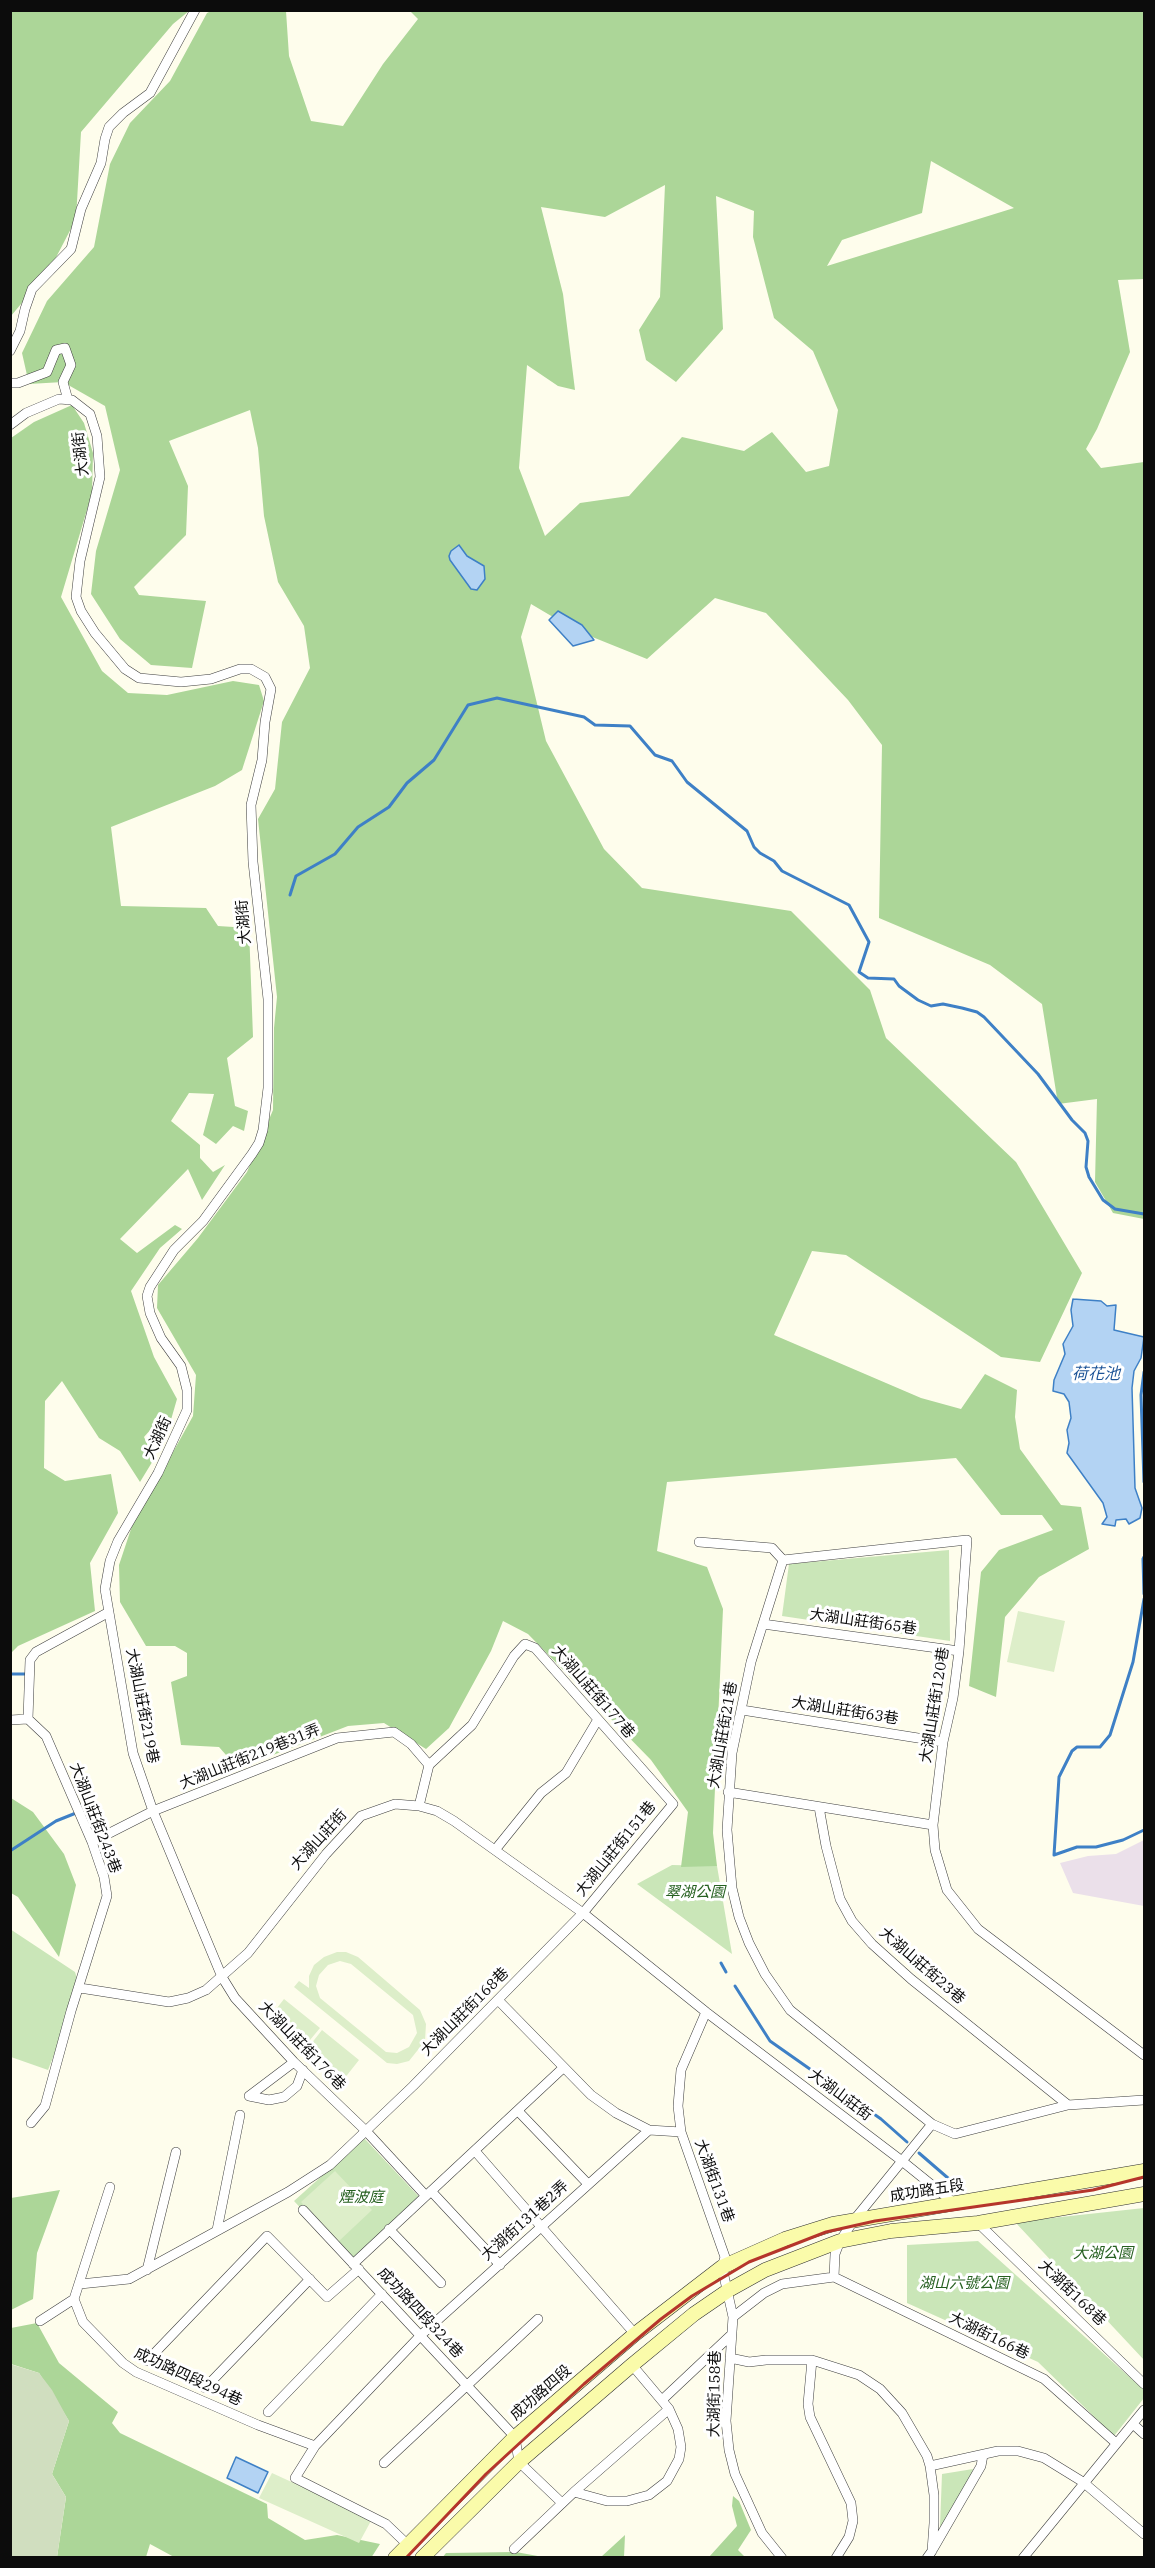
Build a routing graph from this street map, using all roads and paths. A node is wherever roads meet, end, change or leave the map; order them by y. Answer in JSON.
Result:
{"nodes":[{"id":1,"x":195,"y":10,"type":"edge"},
{"id":2,"x":10,"y":351,"type":"edge"},
{"id":3,"x":10,"y":383,"type":"edge"},
{"id":4,"x":68,"y":399,"type":"junction"},
{"id":5,"x":10,"y":425,"type":"edge"},
{"id":6,"x":699,"y":1542,"type":"dead end"},
{"id":7,"x":783,"y":1560,"type":"junction"},
{"id":8,"x":108,"y":1612,"type":"junction"},
{"id":9,"x":763,"y":1624,"type":"junction"},
{"id":10,"x":959,"y":1651,"type":"junction"},
{"id":11,"x":742,"y":1710,"type":"junction"},
{"id":12,"x":28,"y":1719,"type":"junction"},
{"id":13,"x":10,"y":1720,"type":"edge"},
{"id":14,"x":597,"y":1721,"type":"junction"},
{"id":15,"x":943,"y":1742,"type":"junction"},
{"id":16,"x":429,"y":1765,"type":"junction"},
{"id":17,"x":728,"y":1792,"type":"junction"},
{"id":18,"x":673,"y":1804,"type":"joint"},
{"id":19,"x":418,"y":1806,"type":"junction"},
{"id":20,"x":819,"y":1807,"type":"junction"},
{"id":21,"x":153,"y":1810,"type":"junction"},
{"id":22,"x":933,"y":1825,"type":"junction"},
{"id":23,"x":92,"y":1842,"type":"junction"},
{"id":24,"x":495,"y":1850,"type":"junction"},
{"id":25,"x":583,"y":1913,"type":"junction"},
{"id":26,"x":222,"y":1977,"type":"junction"},
{"id":27,"x":80,"y":1988,"type":"junction"},
{"id":28,"x":498,"y":2000,"type":"junction"},
{"id":29,"x":706,"y":2012,"type":"junction"},
{"id":30,"x":1144,"y":2055,"type":"edge"},
{"id":31,"x":294,"y":2062,"type":"junction"},
{"id":32,"x":562,"y":2068,"type":"junction"},
{"id":33,"x":303,"y":2070,"type":"junction"},
{"id":34,"x":1144,"y":2100,"type":"edge"},
{"id":35,"x":1068,"y":2106,"type":"junction"},
{"id":36,"x":518,"y":2111,"type":"junction"},
{"id":37,"x":240,"y":2115,"type":"dead end"},
{"id":38,"x":31,"y":2123,"type":"dead end"},
{"id":39,"x":932,"y":2124,"type":"junction"},
{"id":40,"x":649,"y":2130,"type":"junction"},
{"id":41,"x":366,"y":2131,"type":"junction"},
{"id":42,"x":681,"y":2132,"type":"junction"},
{"id":43,"x":475,"y":2151,"type":"junction"},
{"id":44,"x":176,"y":2152,"type":"dead end"},
{"id":45,"x":902,"y":2161,"type":"junction"},
{"id":46,"x":1144,"y":2171,"type":"edge"},
{"id":47,"x":588,"y":2184,"type":"junction"},
{"id":48,"x":110,"y":2187,"type":"dead end"},
{"id":49,"x":429,"y":2194,"type":"junction"},
{"id":50,"x":1144,"y":2194,"type":"edge"},
{"id":51,"x":954,"y":2204,"type":"junction"},
{"id":52,"x":303,"y":2210,"type":"dead end"},
{"id":53,"x":854,"y":2220,"type":"junction"},
{"id":54,"x":978,"y":2223,"type":"junction"},
{"id":55,"x":542,"y":2226,"type":"junction"},
{"id":56,"x":389,"y":2229,"type":"junction"},
{"id":57,"x":216,"y":2230,"type":"junction"},
{"id":58,"x":840,"y":2241,"type":"junction"},
{"id":59,"x":500,"y":2265,"type":"junction"},
{"id":60,"x":356,"y":2267,"type":"junction"},
{"id":61,"x":722,"y":2267,"type":"junction"},
{"id":62,"x":147,"y":2270,"type":"junction"},
{"id":63,"x":834,"y":2277,"type":"junction"},
{"id":64,"x":310,"y":2279,"type":"junction"},
{"id":65,"x":441,"y":2283,"type":"dead end"},
{"id":66,"x":80,"y":2284,"type":"junction"},
{"id":67,"x":729,"y":2290,"type":"junction"},
{"id":68,"x":382,"y":2294,"type":"junction"},
{"id":69,"x":74,"y":2299,"type":"junction"},
{"id":70,"x":733,"y":2317,"type":"junction"},
{"id":71,"x":538,"y":2319,"type":"dead end"},
{"id":72,"x":40,"y":2321,"type":"dead end"},
{"id":73,"x":635,"y":2334,"type":"junction"},
{"id":74,"x":421,"y":2335,"type":"junction"},
{"id":75,"x":731,"y":2335,"type":"junction"},
{"id":76,"x":730,"y":2358,"type":"junction"},
{"id":77,"x":812,"y":2360,"type":"junction"},
{"id":78,"x":147,"y":2361,"type":"dead end"},
{"id":79,"x":632,"y":2365,"type":"junction"},
{"id":80,"x":466,"y":2384,"type":"junction"},
{"id":81,"x":1144,"y":2384,"type":"edge"},
{"id":82,"x":204,"y":2388,"type":"dead end"},
{"id":83,"x":662,"y":2400,"type":"junction"},
{"id":84,"x":669,"y":2409,"type":"junction"},
{"id":85,"x":1144,"y":2410,"type":"edge"},
{"id":86,"x":268,"y":2412,"type":"dead end"},
{"id":87,"x":1133,"y":2424,"type":"junction"},
{"id":88,"x":1144,"y":2434,"type":"edge"},
{"id":89,"x":515,"y":2437,"type":"junction"},
{"id":90,"x":1116,"y":2443,"type":"junction"},
{"id":91,"x":315,"y":2446,"type":"junction"},
{"id":92,"x":983,"y":2455,"type":"junction"},
{"id":93,"x":519,"y":2462,"type":"junction"},
{"id":94,"x":384,"y":2463,"type":"dead end"},
{"id":95,"x":930,"y":2466,"type":"junction"},
{"id":96,"x":1083,"y":2482,"type":"junction"},
{"id":97,"x":574,"y":2492,"type":"junction"},
{"id":98,"x":562,"y":2503,"type":"junction"},
{"id":99,"x":1144,"y":2534,"type":"edge"},
{"id":100,"x":407,"y":2544,"type":"junction"},
{"id":101,"x":514,"y":2549,"type":"dead end"},
{"id":102,"x":929,"y":2554,"type":"edge"},
{"id":103,"x":395,"y":2558,"type":"edge"},
{"id":104,"x":422,"y":2558,"type":"edge"},
{"id":105,"x":782,"y":2558,"type":"edge"},
{"id":106,"x":836,"y":2558,"type":"edge"},
{"id":107,"x":1023,"y":2558,"type":"edge"}],
"edges":[{"from":1,"to":2,"type":"street"},
{"from":3,"to":4,"type":"street"},
{"from":4,"to":5,"type":"street"},
{"from":4,"to":8,"type":"street","name":"大湖街"},
{"from":6,"to":7,"type":"street"},
{"from":7,"to":9,"type":"street","name":"大湖山莊街21巷"},
{"from":7,"to":10,"type":"street","name":"大湖山莊街120巷"},
{"from":8,"to":12,"type":"street"},
{"from":8,"to":21,"type":"street","name":"大湖山莊街219巷"},
{"from":9,"to":10,"type":"street","name":"大湖山莊街65巷"},
{"from":9,"to":11,"type":"street","name":"大湖山莊街21巷"},
{"from":10,"to":15,"type":"street","name":"大湖山莊街120巷"},
{"from":11,"to":15,"type":"street","name":"大湖山莊街63巷"},
{"from":11,"to":17,"type":"street","name":"大湖山莊街21巷"},
{"from":12,"to":13,"type":"street"},
{"from":12,"to":23,"type":"street","name":"大湖山莊街243巷"},
{"from":14,"to":16,"type":"street","name":"大湖山莊街177巷"},
{"from":14,"to":18,"type":"street","name":"大湖山莊街177巷"},
{"from":14,"to":24,"type":"street"},
{"from":15,"to":22,"type":"street","name":"大湖山莊街120巷"},
{"from":16,"to":19,"type":"street"},
{"from":16,"to":21,"type":"street","name":"大湖山莊街219巷31弄"},
{"from":17,"to":20,"type":"street"},
{"from":17,"to":39,"type":"street","name":"大湖山莊街21巷"},
{"from":18,"to":25,"type":"street","name":"大湖山莊街151巷"},
{"from":19,"to":24,"type":"street","name":"大湖山莊街"},
{"from":19,"to":26,"type":"street","name":"大湖山莊街"},
{"from":20,"to":22,"type":"street"},
{"from":20,"to":35,"type":"street","name":"大湖山莊街23巷"},
{"from":21,"to":23,"type":"street","name":"大湖山莊街219巷31弄"},
{"from":21,"to":26,"type":"street","name":"大湖山莊街219巷"},
{"from":22,"to":30,"type":"street","name":"大湖山莊街120巷"},
{"from":23,"to":27,"type":"street","name":"大湖山莊街243巷"},
{"from":24,"to":25,"type":"street","name":"大湖山莊街"},
{"from":25,"to":28,"type":"street","name":"大湖山莊街168巷"},
{"from":25,"to":29,"type":"street","name":"大湖山莊街"},
{"from":26,"to":27,"type":"street","name":"大湖山莊街"},
{"from":26,"to":31,"type":"street","name":"大湖山莊街176巷"},
{"from":27,"to":38,"type":"street","name":"大湖山莊街243巷"},
{"from":28,"to":32,"type":"street","name":"大湖街131巷"},
{"from":28,"to":41,"type":"street","name":"大湖山莊街168巷"},
{"from":29,"to":42,"type":"street"},
{"from":29,"to":45,"type":"street","name":"大湖山莊街"},
{"from":31,"to":33,"type":"street","name":"大湖山莊街176巷"},
{"from":31,"to":33,"type":"street"},
{"from":32,"to":36,"type":"street"},
{"from":32,"to":40,"type":"street","name":"大湖街131巷"},
{"from":33,"to":41,"type":"street","name":"大湖山莊街176巷"},
{"from":34,"to":35,"type":"street"},
{"from":35,"to":39,"type":"street"},
{"from":36,"to":43,"type":"street"},
{"from":36,"to":47,"type":"street"},
{"from":37,"to":57,"type":"street"},
{"from":39,"to":45,"type":"street"},
{"from":40,"to":42,"type":"street","name":"大湖街131巷"},
{"from":40,"to":47,"type":"street","name":"大湖街131巷2弄"},
{"from":41,"to":49,"type":"street","name":"大湖山莊街176巷"},
{"from":41,"to":57,"type":"street"},
{"from":42,"to":61,"type":"street","name":"大湖街131巷"},
{"from":43,"to":49,"type":"street"},
{"from":43,"to":55,"type":"street"},
{"from":44,"to":62,"type":"street"},
{"from":45,"to":51,"type":"street","name":"大湖山莊街"},
{"from":45,"to":53,"type":"street"},
{"from":46,"to":51,"type":"main road","name":"成功路五段"},
{"from":47,"to":55,"type":"street","name":"大湖街131巷2弄"},
{"from":48,"to":66,"type":"street"},
{"from":49,"to":56,"type":"street"},
{"from":49,"to":59,"type":"street","name":"大湖山莊街176巷"},
{"from":50,"to":54,"type":"main road"},
{"from":51,"to":53,"type":"main road","name":"成功路五段"},
{"from":52,"to":60,"type":"street","name":"成功路四段324巷"},
{"from":53,"to":58,"type":"street"},
{"from":53,"to":61,"type":"main road","name":"成功路五段"},
{"from":54,"to":58,"type":"main road"},
{"from":54,"to":81,"type":"street","name":"大湖街168巷"},
{"from":55,"to":59,"type":"street","name":"大湖街131巷2弄"},
{"from":55,"to":73,"type":"street"},
{"from":56,"to":60,"type":"street"},
{"from":56,"to":65,"type":"street"},
{"from":57,"to":62,"type":"street"},
{"from":58,"to":63,"type":"street"},
{"from":58,"to":67,"type":"main road"},
{"from":59,"to":74,"type":"street","name":"大湖街131巷2弄"},
{"from":60,"to":64,"type":"street"},
{"from":60,"to":68,"type":"street","name":"成功路四段324巷"},
{"from":61,"to":67,"type":"street","name":"大湖街131巷"},
{"from":61,"to":73,"type":"main road","name":"成功路四段"},
{"from":62,"to":66,"type":"street"},
{"from":63,"to":70,"type":"street"},
{"from":63,"to":90,"type":"street","name":"大湖街166巷"},
{"from":64,"to":78,"type":"street"},
{"from":64,"to":82,"type":"street"},
{"from":66,"to":69,"type":"street"},
{"from":67,"to":70,"type":"street","name":"大湖街158巷"},
{"from":67,"to":79,"type":"main road"},
{"from":68,"to":74,"type":"street","name":"成功路四段324巷"},
{"from":68,"to":86,"type":"street"},
{"from":69,"to":72,"type":"street"},
{"from":69,"to":91,"type":"street","name":"成功路四段294巷"},
{"from":70,"to":75,"type":"street","name":"大湖街158巷"},
{"from":71,"to":80,"type":"street"},
{"from":73,"to":89,"type":"main road","name":"成功路四段"},
{"from":74,"to":80,"type":"street","name":"成功路四段324巷"},
{"from":74,"to":91,"type":"street","name":"大湖街131巷2弄"},
{"from":75,"to":76,"type":"street","name":"大湖街158巷"},
{"from":75,"to":83,"type":"street"},
{"from":76,"to":77,"type":"street"},
{"from":76,"to":105,"type":"street","name":"大湖街158巷"},
{"from":77,"to":95,"type":"street"},
{"from":77,"to":106,"type":"street"},
{"from":79,"to":83,"type":"street"},
{"from":79,"to":93,"type":"main road"},
{"from":80,"to":89,"type":"street","name":"成功路四段324巷"},
{"from":80,"to":94,"type":"street"},
{"from":83,"to":84,"type":"street"},
{"from":84,"to":97,"type":"street"},
{"from":84,"to":97,"type":"street"},
{"from":85,"to":87,"type":"street"},
{"from":87,"to":88,"type":"street"},
{"from":87,"to":90,"type":"street"},
{"from":89,"to":93,"type":"street"},
{"from":89,"to":100,"type":"main road","name":"成功路四段"},
{"from":90,"to":96,"type":"street"},
{"from":91,"to":100,"type":"street"},
{"from":92,"to":95,"type":"street"},
{"from":92,"to":96,"type":"street"},
{"from":92,"to":102,"type":"street"},
{"from":93,"to":98,"type":"street"},
{"from":93,"to":104,"type":"main road"},
{"from":95,"to":102,"type":"street"},
{"from":96,"to":99,"type":"street"},
{"from":96,"to":107,"type":"street"},
{"from":97,"to":98,"type":"street"},
{"from":98,"to":101,"type":"street"},
{"from":100,"to":103,"type":"main road","name":"成功路四段"}]}
